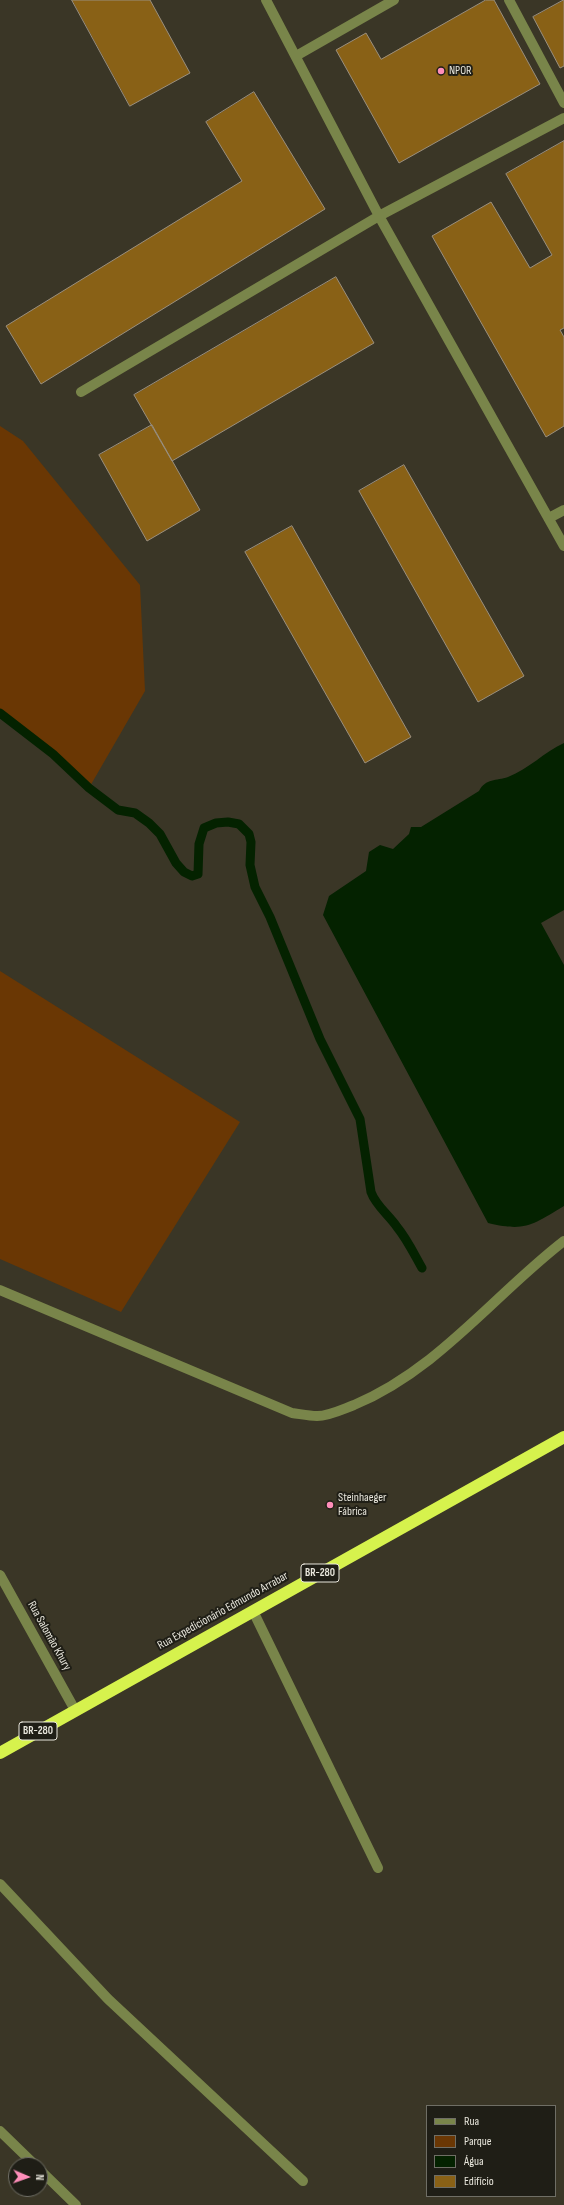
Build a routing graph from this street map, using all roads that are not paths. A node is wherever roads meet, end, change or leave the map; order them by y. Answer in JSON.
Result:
{"nodes":[{"id":1,"x":266,"y":0,"type":"edge"},
{"id":2,"x":394,"y":0,"type":"edge"},
{"id":3,"x":509,"y":0,"type":"edge"},
{"id":4,"x":296,"y":56,"type":"junction"},
{"id":5,"x":564,"y":102,"type":"edge"},
{"id":6,"x":564,"y":118,"type":"edge"},
{"id":7,"x":379,"y":216,"type":"junction"},
{"id":8,"x":81,"y":392,"type":"dead end"},
{"id":9,"x":564,"y":510,"type":"edge"},
{"id":10,"x":549,"y":518,"type":"junction"},
{"id":11,"x":564,"y":546,"type":"edge"},
{"id":12,"x":564,"y":1241,"type":"edge"},
{"id":13,"x":0,"y":1290,"type":"edge"},
{"id":14,"x":564,"y":1436,"type":"edge"},
{"id":15,"x":0,"y":1575,"type":"edge"},
{"id":16,"x":253,"y":1611,"type":"junction"},
{"id":17,"x":75,"y":1710,"type":"junction"},
{"id":18,"x":0,"y":1753,"type":"edge"},
{"id":19,"x":378,"y":1868,"type":"dead end"},
{"id":20,"x":0,"y":1884,"type":"edge"},
{"id":21,"x":0,"y":2131,"type":"edge"},
{"id":22,"x":27,"y":2157,"type":"edge"},
{"id":23,"x":48,"y":2178,"type":"edge"},
{"id":24,"x":303,"y":2181,"type":"dead end"},
{"id":25,"x":76,"y":2205,"type":"edge"}],
"edges":[{"from":1,"to":4,"type":"street"},
{"from":2,"to":4,"type":"street"},
{"from":3,"to":5,"type":"street"},
{"from":4,"to":7,"type":"street"},
{"from":6,"to":7,"type":"street"},
{"from":7,"to":8,"type":"street"},
{"from":7,"to":10,"type":"street"},
{"from":9,"to":10,"type":"street"},
{"from":10,"to":11,"type":"street"},
{"from":12,"to":13,"type":"street"},
{"from":14,"to":16,"type":"highway","name":"Rua Expedicionário Edmundo Arrabar","number":"BR-280"},
{"from":15,"to":17,"type":"street","name":"Rua Salomão Khury"},
{"from":16,"to":17,"type":"highway","name":"Rua Expedicionário Edmundo Arrabar","number":"BR-280"},
{"from":16,"to":19,"type":"street"},
{"from":17,"to":18,"type":"highway","name":"Rua Expedicionário Edmundo Arrabar","number":"BR-280"},
{"from":20,"to":24,"type":"street"},
{"from":21,"to":22,"type":"street"},
{"from":23,"to":25,"type":"street"}]}
